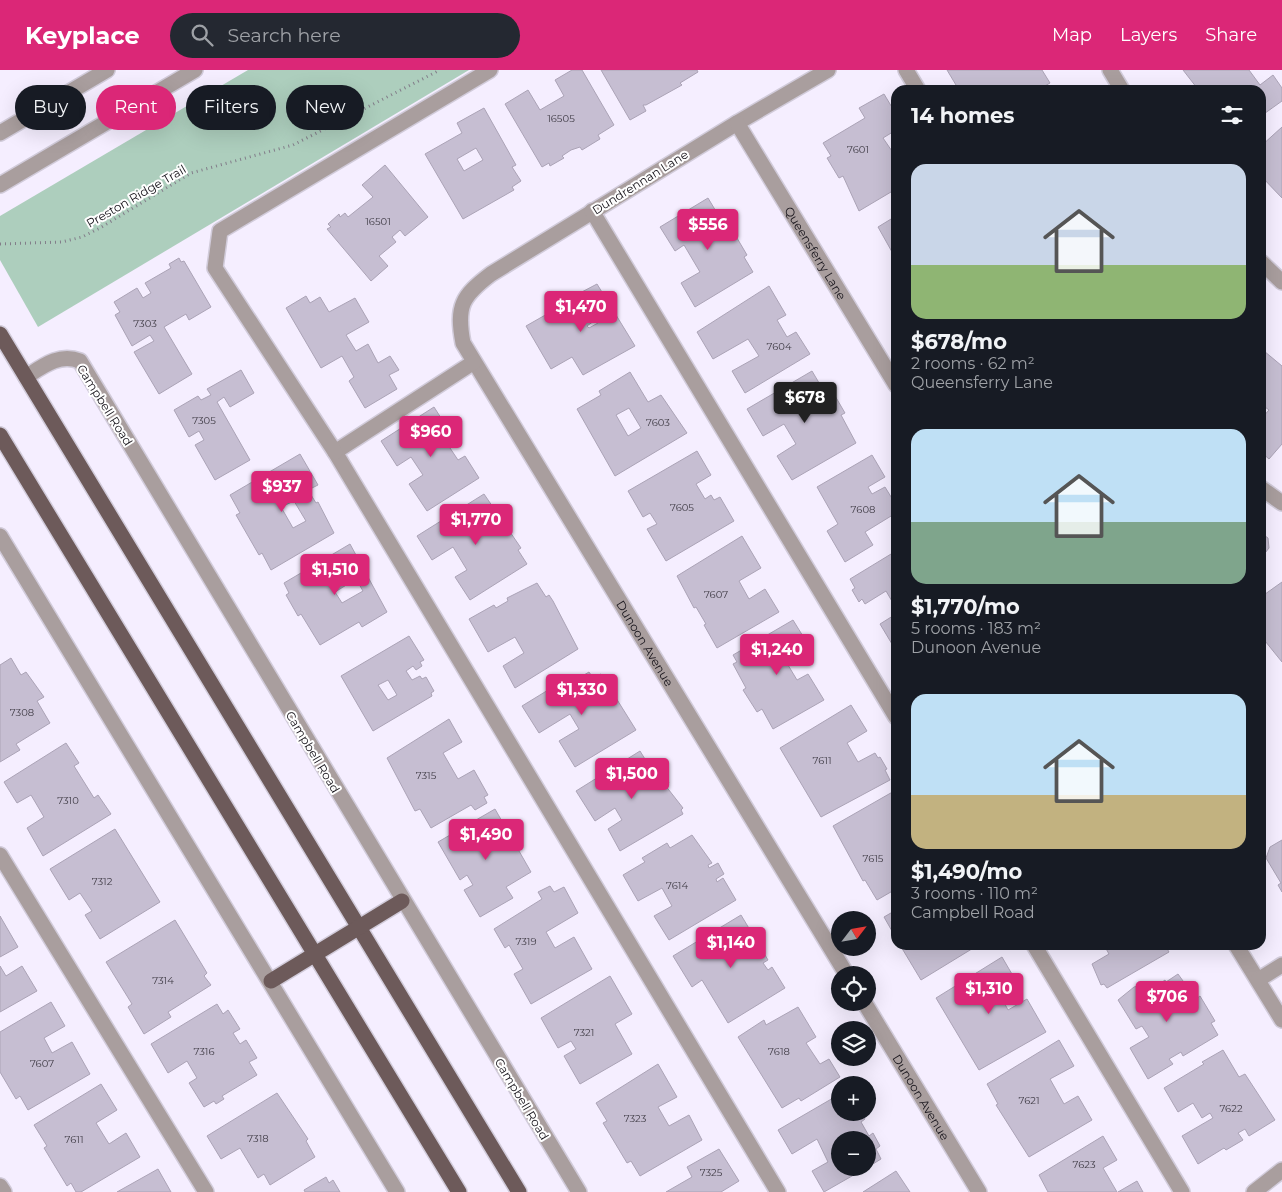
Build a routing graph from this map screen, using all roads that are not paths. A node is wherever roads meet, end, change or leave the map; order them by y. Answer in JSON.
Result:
{"nodes":[{"id":1,"x":107,"y":70,"type":"edge"},
{"id":2,"x":195,"y":70,"type":"edge"},
{"id":3,"x":490,"y":70,"type":"edge"},
{"id":4,"x":828,"y":70,"type":"edge"},
{"id":5,"x":906,"y":70,"type":"edge"},
{"id":6,"x":1110,"y":70,"type":"edge"},
{"id":7,"x":915,"y":85,"type":"edge"},
{"id":8,"x":1119,"y":85,"type":"edge"},
{"id":9,"x":737,"y":122,"type":"junction"},
{"id":10,"x":0,"y":134,"type":"edge"},
{"id":11,"x":0,"y":186,"type":"edge"},
{"id":12,"x":592,"y":212,"type":"junction"},
{"id":13,"x":1266,"y":267,"type":"edge"},
{"id":14,"x":1282,"y":282,"type":"edge"},
{"id":15,"x":460,"y":306,"type":"joint"},
{"id":16,"x":0,"y":334,"type":"edge"},
{"id":17,"x":474,"y":362,"type":"junction"},
{"id":18,"x":26,"y":377,"type":"junction"},
{"id":19,"x":891,"y":377,"type":"edge"},
{"id":20,"x":0,"y":435,"type":"edge"},
{"id":21,"x":335,"y":452,"type":"junction"},
{"id":22,"x":1266,"y":492,"type":"edge"},
{"id":23,"x":1282,"y":503,"type":"edge"},
{"id":24,"x":0,"y":536,"type":"edge"},
{"id":25,"x":891,"y":709,"type":"edge"},
{"id":26,"x":0,"y":855,"type":"edge"},
{"id":27,"x":402,"y":901,"type":"junction"},
{"id":28,"x":359,"y":928,"type":"junction"},
{"id":29,"x":1037,"y":950,"type":"edge"},
{"id":30,"x":1239,"y":950,"type":"edge"},
{"id":31,"x":315,"y":954,"type":"junction"},
{"id":32,"x":1282,"y":965,"type":"edge"},
{"id":33,"x":842,"y":966,"type":"edge"},
{"id":34,"x":1258,"y":980,"type":"junction"},
{"id":35,"x":271,"y":981,"type":"junction"},
{"id":36,"x":869,"y":1011,"type":"edge"},
{"id":37,"x":1282,"y":1020,"type":"edge"},
{"id":38,"x":1282,"y":1170,"type":"edge"},
{"id":39,"x":0,"y":1186,"type":"edge"},
{"id":40,"x":4,"y":1192,"type":"edge"},
{"id":41,"x":206,"y":1192,"type":"edge"},
{"id":42,"x":397,"y":1192,"type":"edge"},
{"id":43,"x":459,"y":1192,"type":"edge"},
{"id":44,"x":519,"y":1192,"type":"edge"},
{"id":45,"x":579,"y":1192,"type":"edge"},
{"id":46,"x":778,"y":1192,"type":"edge"},
{"id":47,"x":979,"y":1192,"type":"edge"},
{"id":48,"x":1182,"y":1192,"type":"edge"},
{"id":49,"x":1254,"y":1192,"type":"edge"}],
"edges":[{"from":1,"to":10,"type":"street"},
{"from":2,"to":11,"type":"street"},
{"from":3,"to":21,"type":"street"},
{"from":4,"to":9,"type":"street","name":"Dundrennan Lane"},
{"from":5,"to":7,"type":"street"},
{"from":6,"to":8,"type":"street"},
{"from":9,"to":12,"type":"street","name":"Dundrennan Lane"},
{"from":9,"to":19,"type":"street","name":"Queensferry Lane"},
{"from":12,"to":15,"type":"street","name":"Dundrennan Lane"},
{"from":12,"to":25,"type":"street"},
{"from":13,"to":14,"type":"street"},
{"from":15,"to":17,"type":"street","name":"Dunoon Avenue"},
{"from":16,"to":18,"type":"main road"},
{"from":17,"to":21,"type":"street"},
{"from":17,"to":33,"type":"street","name":"Dunoon Avenue"},
{"from":18,"to":27,"type":"street","name":"Campbell Road"},
{"from":18,"to":28,"type":"main road"},
{"from":20,"to":31,"type":"main road"},
{"from":21,"to":46,"type":"street"},
{"from":22,"to":23,"type":"street"},
{"from":24,"to":35,"type":"street"},
{"from":26,"to":41,"type":"street"},
{"from":27,"to":28,"type":"main road"},
{"from":27,"to":45,"type":"street","name":"Campbell Road"},
{"from":28,"to":31,"type":"main road"},
{"from":28,"to":44,"type":"main road"},
{"from":29,"to":48,"type":"street"},
{"from":30,"to":34,"type":"street"},
{"from":31,"to":35,"type":"main road"},
{"from":31,"to":43,"type":"main road"},
{"from":32,"to":34,"type":"street"},
{"from":34,"to":37,"type":"street"},
{"from":35,"to":42,"type":"street"},
{"from":36,"to":47,"type":"street","name":"Dunoon Avenue"},
{"from":38,"to":49,"type":"street"},
{"from":39,"to":40,"type":"street"}]}
